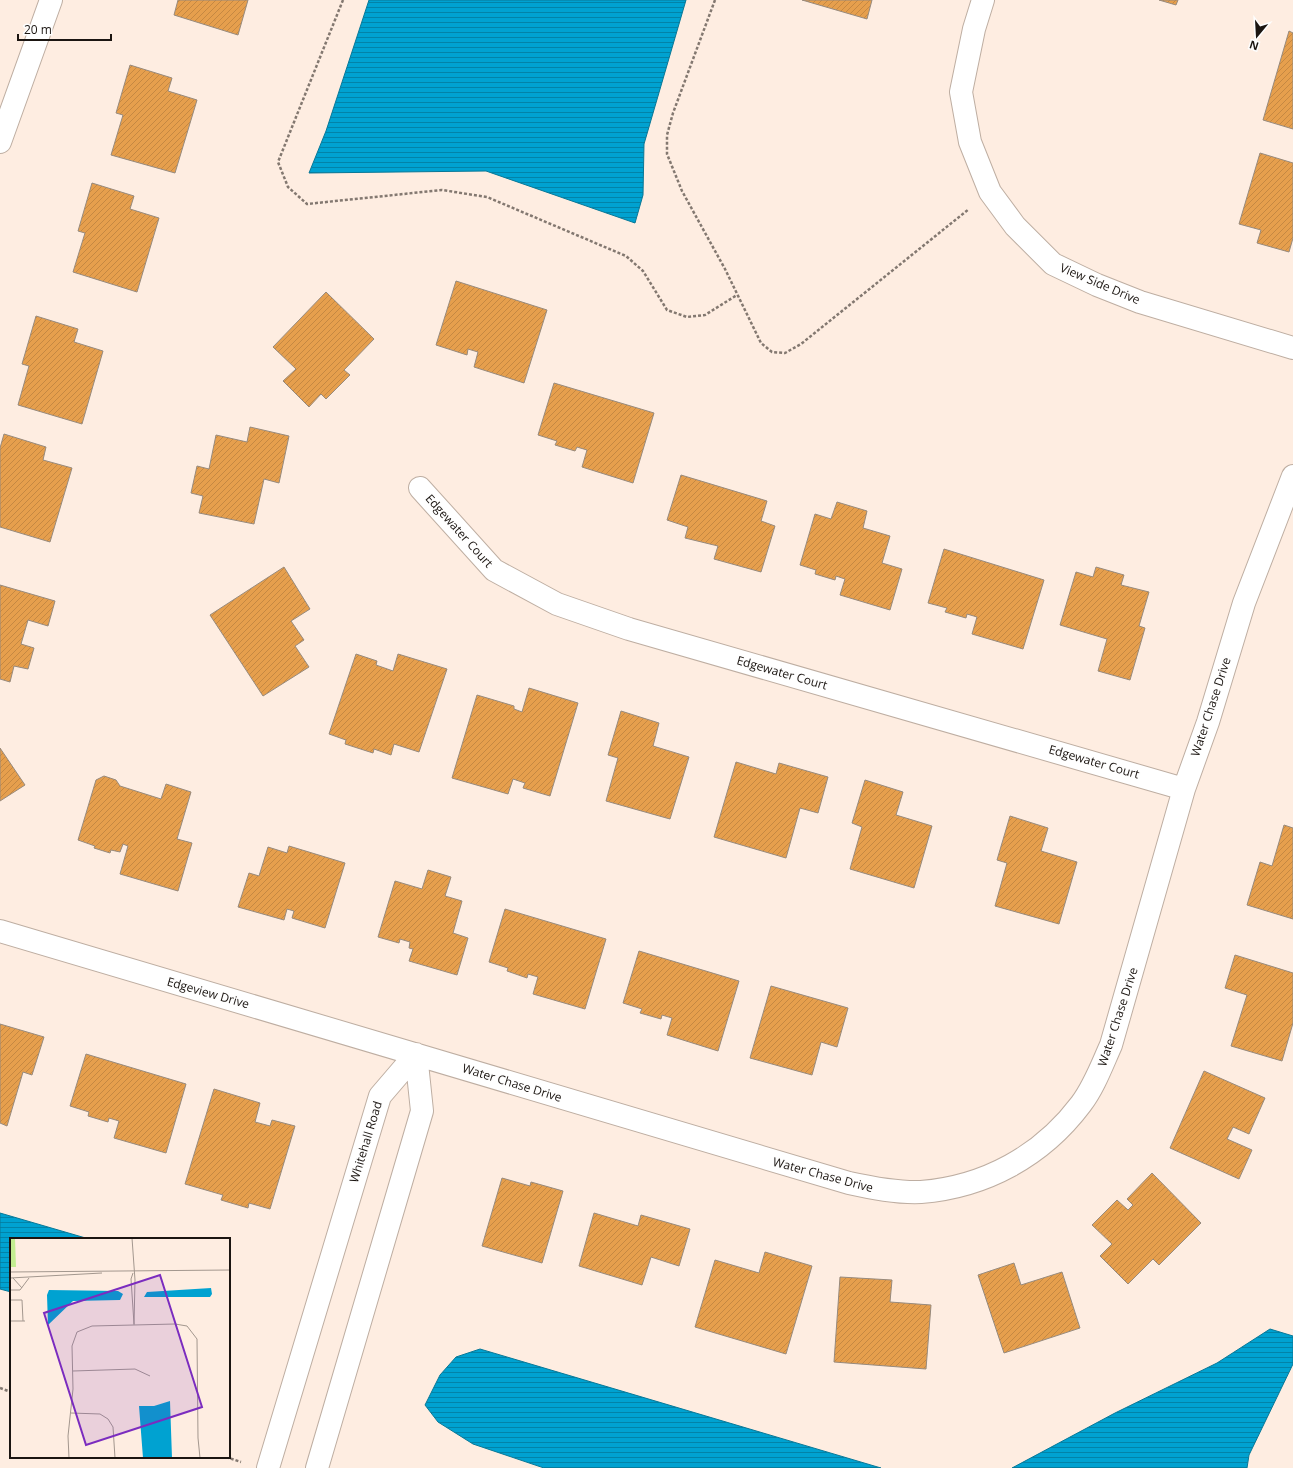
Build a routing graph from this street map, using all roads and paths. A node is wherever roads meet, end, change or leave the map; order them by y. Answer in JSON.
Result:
{"nodes":[{"id":1,"x":51,"y":0,"type":"edge"},
{"id":2,"x":343,"y":0,"type":"edge"},
{"id":3,"x":715,"y":0,"type":"edge"},
{"id":4,"x":983,"y":0,"type":"edge"},
{"id":5,"x":0,"y":142,"type":"edge"},
{"id":6,"x":990,"y":192,"type":"junction"},
{"id":7,"x":737,"y":295,"type":"junction"},
{"id":8,"x":1293,"y":348,"type":"edge"},
{"id":9,"x":1293,"y":476,"type":"edge"},
{"id":10,"x":420,"y":488,"type":"dead end"},
{"id":11,"x":1184,"y":789,"type":"junction"},
{"id":12,"x":0,"y":931,"type":"edge"},
{"id":13,"x":416,"y":1054,"type":"junction"},
{"id":14,"x":0,"y":1388,"type":"edge"},
{"id":15,"x":10,"y":1392,"type":"edge"},
{"id":16,"x":268,"y":1468,"type":"edge"},
{"id":17,"x":317,"y":1468,"type":"edge"}],
"edges":[{"from":1,"to":5,"type":"street"},
{"from":2,"to":7,"type":"path"},
{"from":3,"to":7,"type":"path"},
{"from":4,"to":6,"type":"street","name":"View Side Drive"},
{"from":6,"to":7,"type":"path"},
{"from":6,"to":8,"type":"street","name":"View Side Drive"},
{"from":9,"to":11,"type":"street","name":"Water Chase Drive"},
{"from":10,"to":11,"type":"street","name":"Edgewater Court"},
{"from":11,"to":13,"type":"street","name":"Water Chase Drive"},
{"from":12,"to":13,"type":"street","name":"Edgeview Drive"},
{"from":13,"to":16,"type":"street","name":"Whitehall Road"},
{"from":13,"to":17,"type":"street"},
{"from":14,"to":15,"type":"path"}]}
